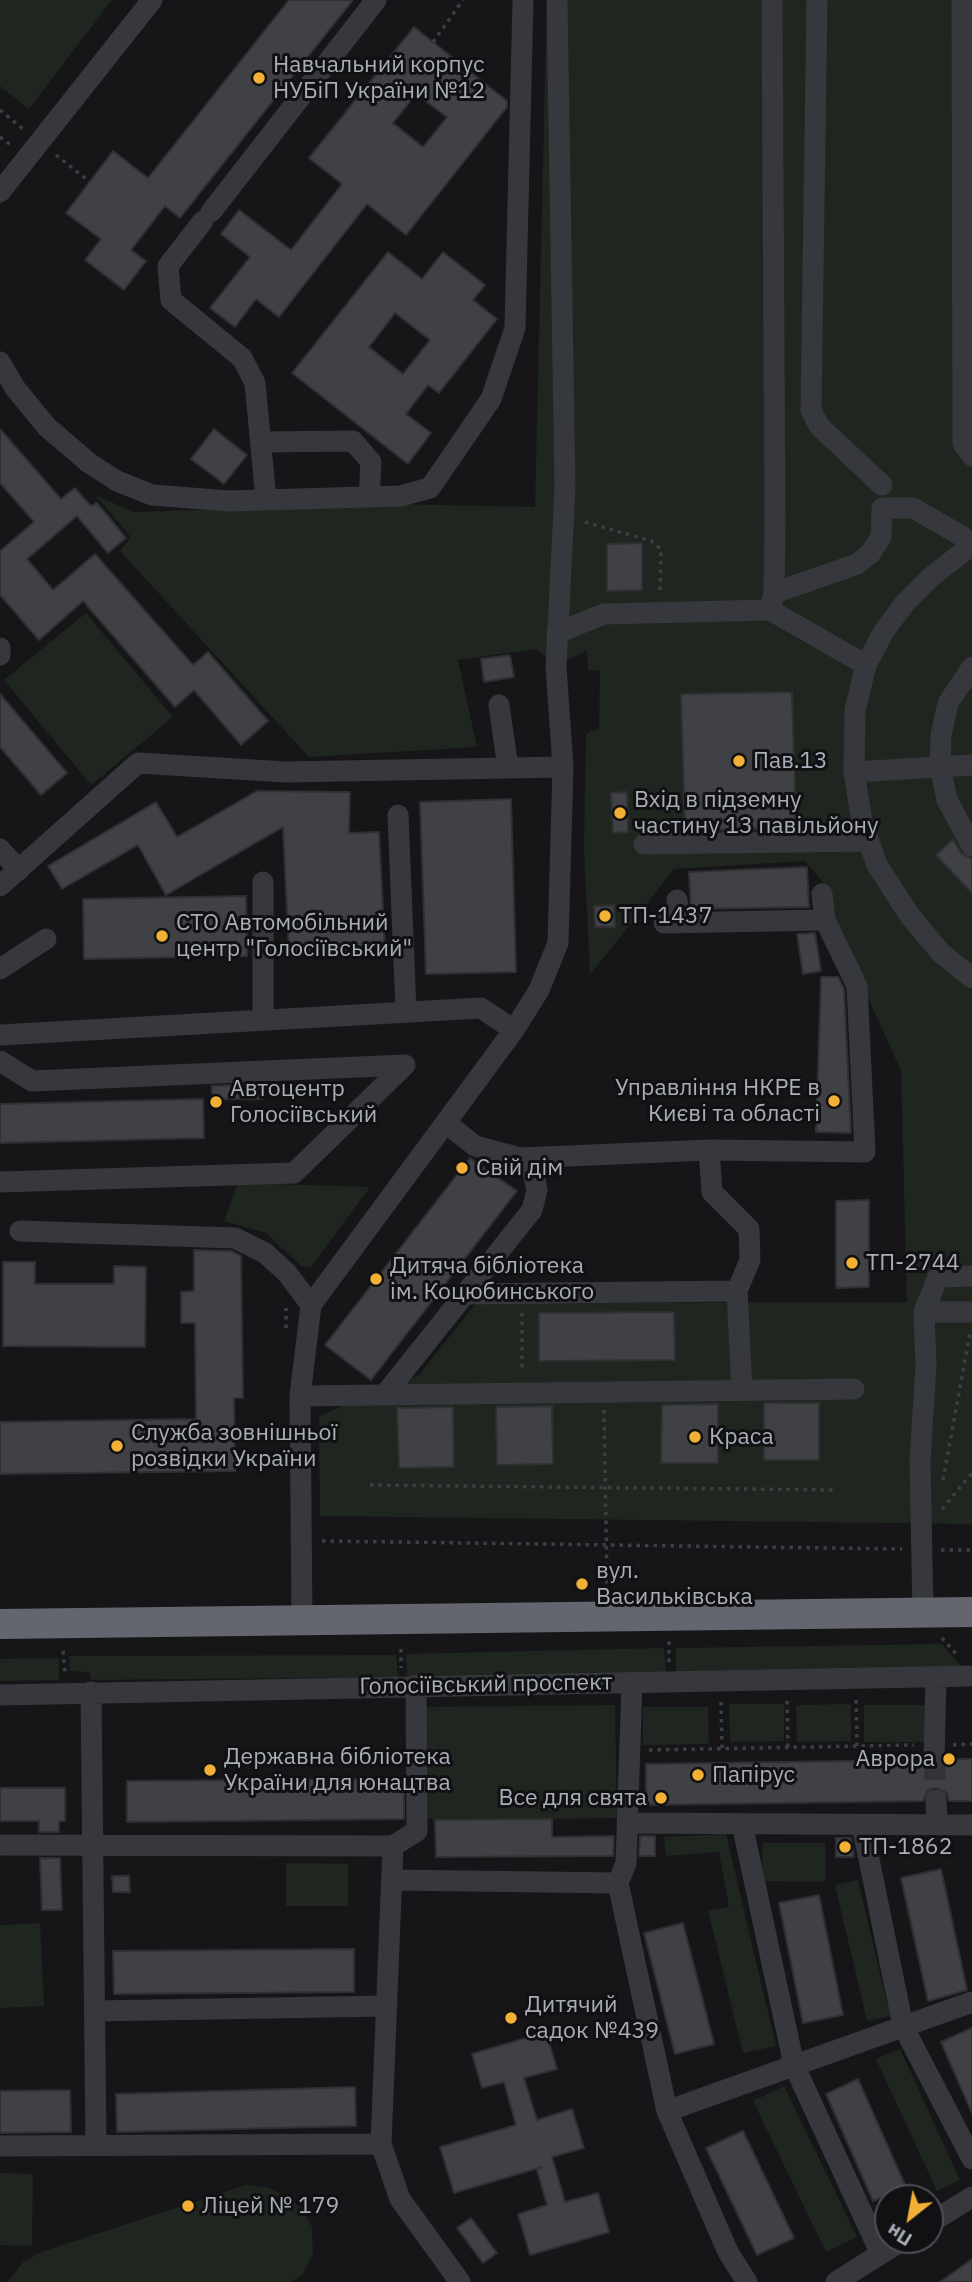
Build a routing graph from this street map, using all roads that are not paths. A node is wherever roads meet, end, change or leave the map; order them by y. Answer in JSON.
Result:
{"nodes":[{"id":1,"x":152,"y":0,"type":"edge"},
{"id":2,"x":376,"y":0,"type":"edge"},
{"id":3,"x":523,"y":0,"type":"edge"},
{"id":4,"x":557,"y":0,"type":"edge"},
{"id":5,"x":772,"y":0,"type":"edge"},
{"id":6,"x":817,"y":0,"type":"edge"},
{"id":7,"x":962,"y":0,"type":"edge"},
{"id":8,"x":0,"y":192,"type":"edge"},
{"id":9,"x":0,"y":362,"type":"edge"},
{"id":10,"x":261,"y":442,"type":"junction"},
{"id":11,"x":972,"y":456,"type":"edge"},
{"id":12,"x":882,"y":485,"type":"dead end"},
{"id":13,"x":369,"y":496,"type":"junction"},
{"id":14,"x":266,"y":500,"type":"junction"},
{"id":15,"x":972,"y":543,"type":"edge"},
{"id":16,"x":772,"y":602,"type":"junction"},
{"id":17,"x":557,"y":633,"type":"junction"},
{"id":18,"x":0,"y":648,"type":"edge"},
{"id":19,"x":0,"y":655,"type":"edge"},
{"id":20,"x":866,"y":665,"type":"junction"},
{"id":21,"x":972,"y":667,"type":"edge"},
{"id":22,"x":499,"y":705,"type":"dead end"},
{"id":23,"x":972,"y":765,"type":"edge"},
{"id":24,"x":563,"y":767,"type":"junction"},
{"id":25,"x":940,"y":767,"type":"junction"},
{"id":26,"x":508,"y":768,"type":"junction"},
{"id":27,"x":854,"y":772,"type":"junction"},
{"id":28,"x":398,"y":815,"type":"dead end"},
{"id":29,"x":869,"y":841,"type":"junction"},
{"id":30,"x":644,"y":844,"type":"dead end"},
{"id":31,"x":972,"y":846,"type":"edge"},
{"id":32,"x":0,"y":849,"type":"edge"},
{"id":33,"x":19,"y":870,"type":"junction"},
{"id":34,"x":262,"y":882,"type":"dead end"},
{"id":35,"x":0,"y":886,"type":"edge"},
{"id":36,"x":822,"y":894,"type":"dead end"},
{"id":37,"x":677,"y":900,"type":"dead end"},
{"id":38,"x":825,"y":920,"type":"junction"},
{"id":39,"x":46,"y":939,"type":"dead end"},
{"id":40,"x":0,"y":969,"type":"edge"},
{"id":41,"x":972,"y":978,"type":"edge"},
{"id":42,"x":406,"y":1011,"type":"junction"},
{"id":43,"x":263,"y":1018,"type":"junction"},
{"id":44,"x":514,"y":1030,"type":"junction"},
{"id":45,"x":0,"y":1035,"type":"edge"},
{"id":46,"x":0,"y":1061,"type":"edge"},
{"id":47,"x":446,"y":1123,"type":"junction"},
{"id":48,"x":709,"y":1150,"type":"junction"},
{"id":49,"x":520,"y":1158,"type":"junction"},
{"id":50,"x":0,"y":1182,"type":"edge"},
{"id":51,"x":20,"y":1231,"type":"dead end"},
{"id":52,"x":972,"y":1276,"type":"edge"},
{"id":53,"x":737,"y":1292,"type":"junction"},
{"id":54,"x":464,"y":1294,"type":"junction"},
{"id":55,"x":310,"y":1305,"type":"junction"},
{"id":56,"x":924,"y":1312,"type":"junction"},
{"id":57,"x":972,"y":1312,"type":"edge"},
{"id":58,"x":854,"y":1389,"type":"dead end"},
{"id":59,"x":742,"y":1390,"type":"junction"},
{"id":60,"x":386,"y":1393,"type":"junction"},
{"id":61,"x":300,"y":1396,"type":"junction"},
{"id":62,"x":972,"y":1612,"type":"edge"},
{"id":63,"x":923,"y":1614,"type":"junction"},
{"id":64,"x":302,"y":1619,"type":"junction"},
{"id":65,"x":0,"y":1624,"type":"edge"},
{"id":66,"x":972,"y":1676,"type":"edge"},
{"id":67,"x":936,"y":1678,"type":"junction"},
{"id":68,"x":632,"y":1684,"type":"junction"},
{"id":69,"x":416,"y":1685,"type":"junction"},
{"id":70,"x":91,"y":1692,"type":"junction"},
{"id":71,"x":0,"y":1695,"type":"edge"},
{"id":72,"x":934,"y":1752,"type":"tunnel mouth"},
{"id":73,"x":936,"y":1801,"type":"tunnel mouth"},
{"id":74,"x":628,"y":1823,"type":"junction"},
{"id":75,"x":742,"y":1824,"type":"junction"},
{"id":76,"x":862,"y":1825,"type":"junction"},
{"id":77,"x":937,"y":1825,"type":"junction"},
{"id":78,"x":971,"y":1832,"type":"edge"},
{"id":79,"x":0,"y":1845,"type":"edge"},
{"id":80,"x":93,"y":1845,"type":"junction"},
{"id":81,"x":393,"y":1846,"type":"junction"},
{"id":82,"x":392,"y":1880,"type":"junction"},
{"id":83,"x":618,"y":1883,"type":"junction"},
{"id":84,"x":972,"y":2002,"type":"edge"},
{"id":85,"x":387,"y":2006,"type":"junction"},
{"id":86,"x":95,"y":2011,"type":"junction"},
{"id":87,"x":903,"y":2026,"type":"junction"},
{"id":88,"x":794,"y":2066,"type":"junction"},
{"id":89,"x":667,"y":2111,"type":"junction"},
{"id":90,"x":96,"y":2144,"type":"junction"},
{"id":91,"x":381,"y":2144,"type":"junction"},
{"id":92,"x":0,"y":2146,"type":"edge"},
{"id":93,"x":972,"y":2159,"type":"edge"},
{"id":94,"x":972,"y":2197,"type":"edge"},
{"id":95,"x":944,"y":2214,"type":"edge"},
{"id":96,"x":874,"y":2239,"type":"edge"},
{"id":97,"x":881,"y":2254,"type":"edge"},
{"id":98,"x":460,"y":2282,"type":"edge"},
{"id":99,"x":747,"y":2282,"type":"edge"},
{"id":100,"x":836,"y":2282,"type":"edge"}],
"edges":[{"from":1,"to":8,"type":"street"},
{"from":2,"to":10,"type":"street"},
{"from":3,"to":13,"type":"street"},
{"from":4,"to":17,"type":"street"},
{"from":5,"to":16,"type":"street"},
{"from":6,"to":12,"type":"street"},
{"from":7,"to":11,"type":"street"},
{"from":9,"to":14,"type":"street"},
{"from":10,"to":13,"type":"street"},
{"from":10,"to":14,"type":"street"},
{"from":13,"to":14,"type":"street"},
{"from":15,"to":16,"type":"street"},
{"from":15,"to":20,"type":"street"},
{"from":16,"to":17,"type":"street"},
{"from":16,"to":20,"type":"street"},
{"from":17,"to":24,"type":"street"},
{"from":18,"to":19,"type":"street"},
{"from":20,"to":27,"type":"street"},
{"from":21,"to":25,"type":"street"},
{"from":22,"to":26,"type":"street"},
{"from":23,"to":25,"type":"street"},
{"from":24,"to":26,"type":"street"},
{"from":24,"to":44,"type":"street"},
{"from":25,"to":27,"type":"street"},
{"from":25,"to":31,"type":"street"},
{"from":26,"to":33,"type":"street"},
{"from":27,"to":29,"type":"street"},
{"from":28,"to":42,"type":"street"},
{"from":29,"to":30,"type":"street"},
{"from":29,"to":41,"type":"street"},
{"from":32,"to":33,"type":"street"},
{"from":33,"to":35,"type":"street"},
{"from":34,"to":43,"type":"street"},
{"from":36,"to":38,"type":"street"},
{"from":37,"to":38,"type":"street"},
{"from":38,"to":48,"type":"street"},
{"from":39,"to":40,"type":"street"},
{"from":42,"to":43,"type":"street"},
{"from":42,"to":44,"type":"street"},
{"from":43,"to":45,"type":"street"},
{"from":44,"to":47,"type":"street"},
{"from":46,"to":50,"type":"street"},
{"from":47,"to":49,"type":"street"},
{"from":47,"to":55,"type":"street"},
{"from":48,"to":49,"type":"street"},
{"from":48,"to":53,"type":"street"},
{"from":49,"to":54,"type":"street"},
{"from":51,"to":55,"type":"street"},
{"from":52,"to":56,"type":"street"},
{"from":53,"to":54,"type":"street"},
{"from":53,"to":59,"type":"street"},
{"from":54,"to":60,"type":"street"},
{"from":55,"to":61,"type":"street"},
{"from":56,"to":57,"type":"street"},
{"from":56,"to":63,"type":"street"},
{"from":58,"to":59,"type":"street"},
{"from":59,"to":60,"type":"street"},
{"from":60,"to":61,"type":"street"},
{"from":61,"to":64,"type":"street"},
{"from":62,"to":63,"type":"highway"},
{"from":63,"to":64,"type":"highway"},
{"from":64,"to":65,"type":"highway"},
{"from":66,"to":67,"type":"street","name":"Голосіївський проспект"},
{"from":67,"to":68,"type":"street","name":"Голосіївський проспект"},
{"from":67,"to":72,"type":"street"},
{"from":68,"to":69,"type":"street","name":"Голосіївський проспект"},
{"from":68,"to":74,"type":"street"},
{"from":69,"to":70,"type":"street","name":"Голосіївський проспект"},
{"from":69,"to":81,"type":"street"},
{"from":70,"to":71,"type":"street","name":"Голосіївський проспект"},
{"from":70,"to":80,"type":"street"},
{"from":73,"to":77,"type":"street"},
{"from":74,"to":75,"type":"street"},
{"from":74,"to":83,"type":"street"},
{"from":75,"to":76,"type":"street"},
{"from":75,"to":88,"type":"street"},
{"from":76,"to":77,"type":"street"},
{"from":76,"to":87,"type":"street"},
{"from":77,"to":78,"type":"street"},
{"from":79,"to":80,"type":"street"},
{"from":80,"to":81,"type":"street"},
{"from":80,"to":86,"type":"street"},
{"from":81,"to":82,"type":"street"},
{"from":82,"to":83,"type":"street"},
{"from":82,"to":85,"type":"street"},
{"from":83,"to":89,"type":"street"},
{"from":84,"to":87,"type":"street"},
{"from":85,"to":86,"type":"street"},
{"from":85,"to":91,"type":"street"},
{"from":86,"to":90,"type":"street"},
{"from":87,"to":88,"type":"street"},
{"from":87,"to":93,"type":"street"},
{"from":88,"to":89,"type":"street"},
{"from":88,"to":96,"type":"street"},
{"from":89,"to":99,"type":"street"},
{"from":90,"to":91,"type":"street"},
{"from":90,"to":92,"type":"street"},
{"from":91,"to":98,"type":"street"},
{"from":94,"to":95,"type":"street"},
{"from":97,"to":100,"type":"street"}]}
